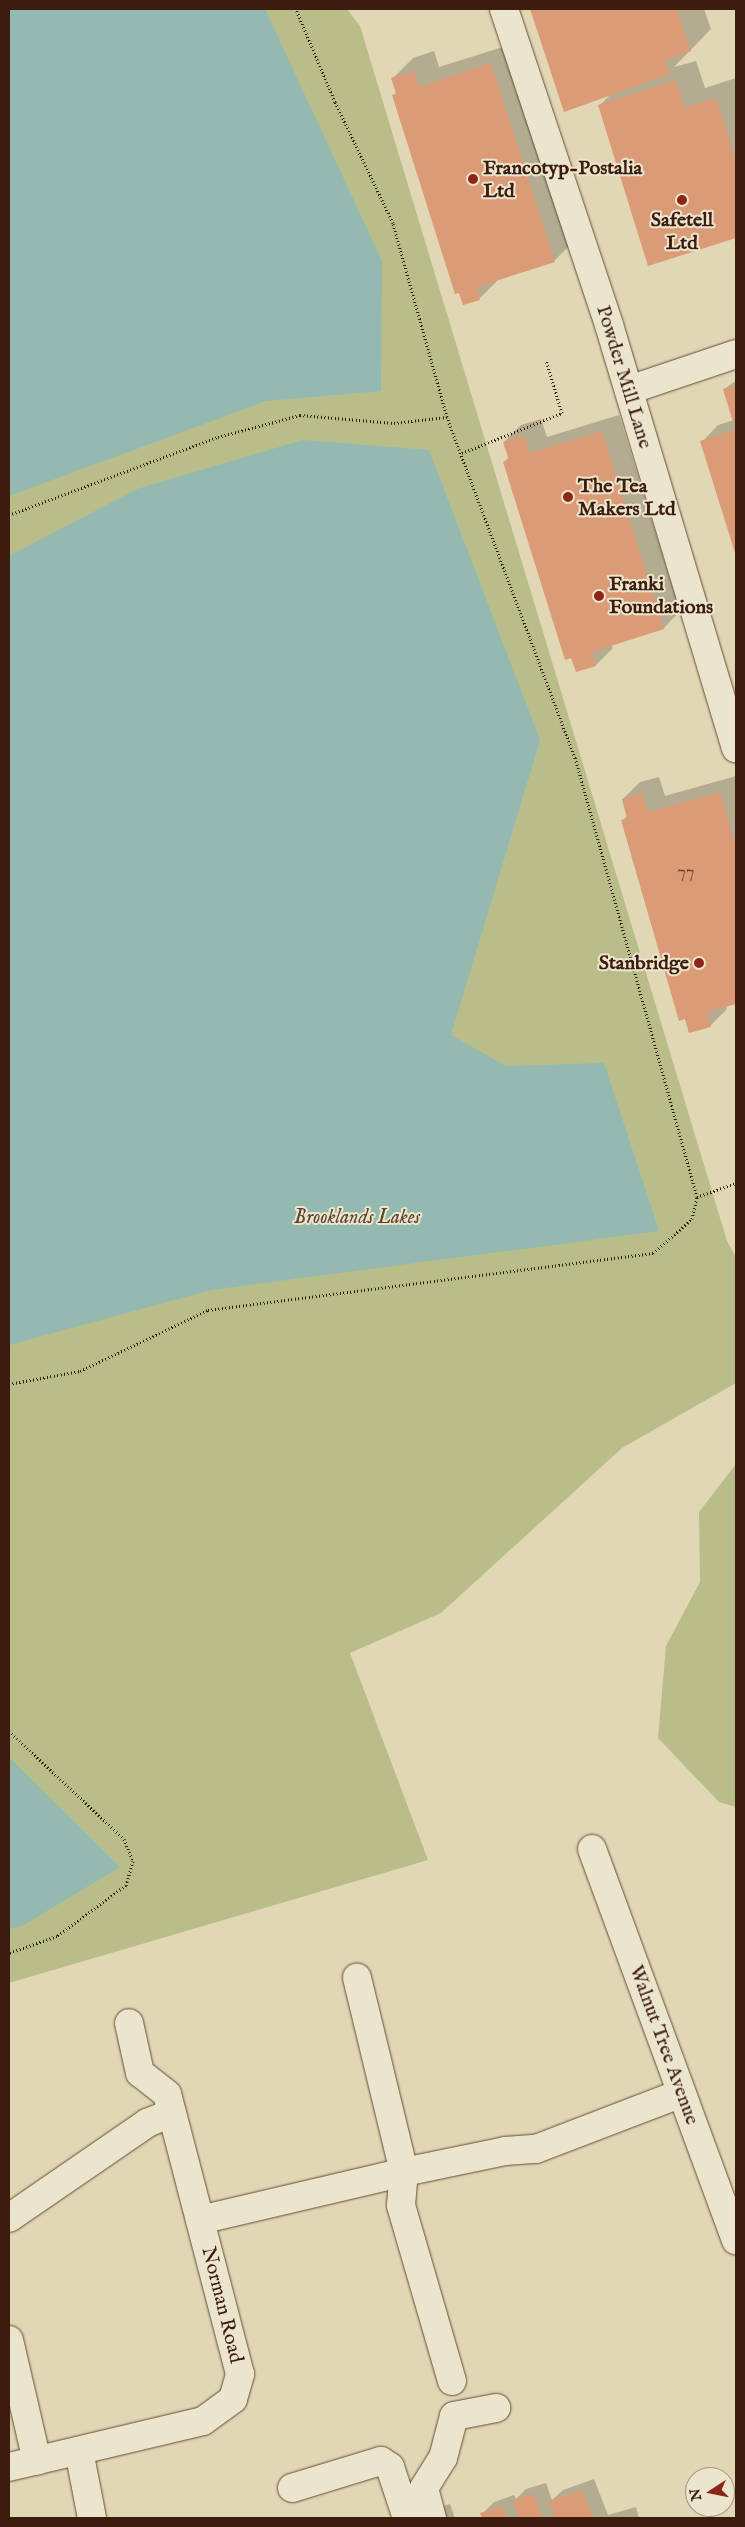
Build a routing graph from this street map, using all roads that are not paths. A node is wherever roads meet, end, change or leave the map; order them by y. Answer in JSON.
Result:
{"nodes":[{"id":1,"x":504,"y":9,"type":"edge"},
{"id":2,"x":736,"y":354,"type":"edge"},
{"id":3,"x":629,"y":390,"type":"junction"},
{"id":4,"x":736,"y":748,"type":"edge"},
{"id":5,"x":592,"y":1850,"type":"dead end"},
{"id":6,"x":357,"y":1978,"type":"dead end"},
{"id":7,"x":129,"y":2022,"type":"dead end"},
{"id":8,"x":682,"y":2093,"type":"junction"},
{"id":9,"x":172,"y":2113,"type":"junction"},
{"id":10,"x":404,"y":2172,"type":"junction"},
{"id":11,"x":9,"y":2218,"type":"edge"},
{"id":12,"x":200,"y":2220,"type":"junction"},
{"id":13,"x":736,"y":2240,"type":"edge"},
{"id":14,"x":9,"y":2340,"type":"edge"},
{"id":15,"x":452,"y":2381,"type":"dead end"},
{"id":16,"x":496,"y":2408,"type":"dead end"},
{"id":17,"x":79,"y":2451,"type":"junction"},
{"id":18,"x":37,"y":2461,"type":"junction"},
{"id":19,"x":9,"y":2467,"type":"edge"},
{"id":20,"x":292,"y":2488,"type":"dead end"},
{"id":21,"x":92,"y":2518,"type":"edge"},
{"id":22,"x":407,"y":2518,"type":"edge"},
{"id":23,"x":432,"y":2518,"type":"edge"}],
"edges":[{"from":1,"to":3,"type":"street","name":"Powder Mill Lane"},
{"from":2,"to":3,"type":"street"},
{"from":3,"to":4,"type":"street","name":"Powder Mill Lane"},
{"from":5,"to":8,"type":"street","name":"Walnut Tree Avenue"},
{"from":6,"to":10,"type":"street"},
{"from":7,"to":9,"type":"street","name":"Norman Road"},
{"from":8,"to":10,"type":"street"},
{"from":8,"to":13,"type":"street","name":"Walnut Tree Avenue"},
{"from":9,"to":11,"type":"street"},
{"from":9,"to":12,"type":"street","name":"Norman Road"},
{"from":10,"to":12,"type":"street"},
{"from":10,"to":15,"type":"street"},
{"from":12,"to":17,"type":"street","name":"Norman Road"},
{"from":14,"to":18,"type":"street"},
{"from":16,"to":23,"type":"street"},
{"from":17,"to":18,"type":"street","name":"Norman Road"},
{"from":17,"to":21,"type":"street"},
{"from":18,"to":19,"type":"street","name":"Norman Road"},
{"from":20,"to":22,"type":"street"}]}
